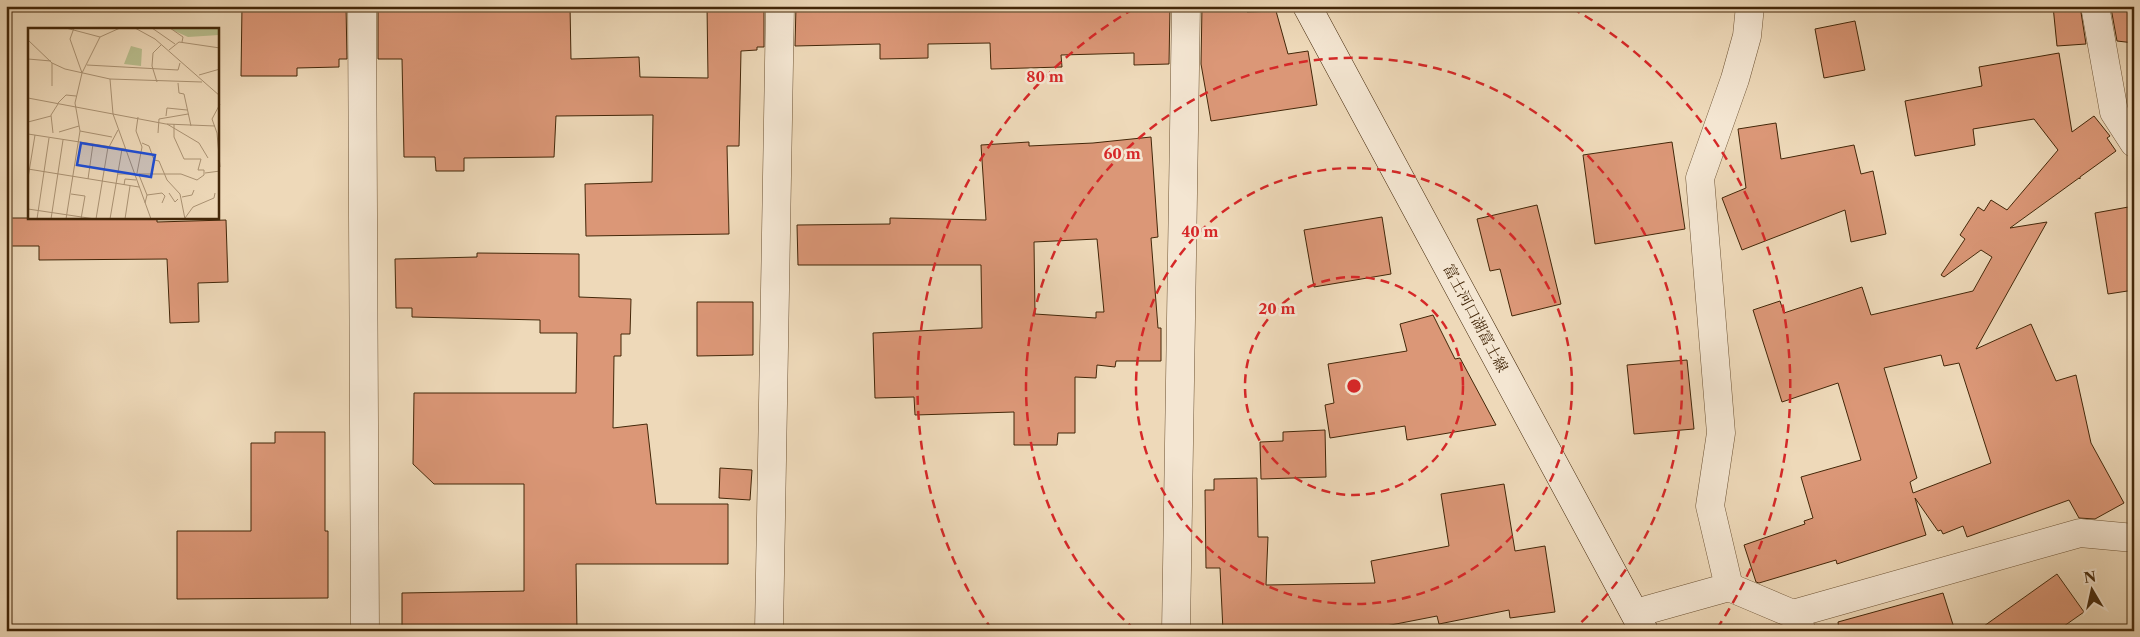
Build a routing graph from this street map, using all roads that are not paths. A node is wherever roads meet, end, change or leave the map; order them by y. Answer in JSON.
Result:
{"nodes":[{"id":1,"x":362,"y":6,"type":"edge"},
{"id":2,"x":780,"y":6,"type":"edge"},
{"id":3,"x":1186,"y":6,"type":"edge"},
{"id":4,"x":1307,"y":6,"type":"edge"},
{"id":5,"x":1750,"y":6,"type":"edge"},
{"id":6,"x":2095,"y":6,"type":"edge"},
{"id":7,"x":2134,"y":143,"type":"edge"},
{"id":8,"x":2134,"y":538,"type":"edge"},
{"id":9,"x":1729,"y":587,"type":"junction"},
{"id":10,"x":1640,"y":622,"type":"edge"},
{"id":11,"x":1798,"y":622,"type":"edge"},
{"id":12,"x":365,"y":631,"type":"edge"},
{"id":13,"x":769,"y":631,"type":"edge"},
{"id":14,"x":1176,"y":631,"type":"edge"}],
"edges":[{"from":1,"to":12,"type":"street"},
{"from":2,"to":13,"type":"street"},
{"from":3,"to":14,"type":"street"},
{"from":4,"to":10,"type":"street","name":"富士河口湖富士線"},
{"from":5,"to":9,"type":"street"},
{"from":6,"to":7,"type":"street"},
{"from":8,"to":11,"type":"street"},
{"from":9,"to":10,"type":"street"},
{"from":9,"to":11,"type":"street"}]}
